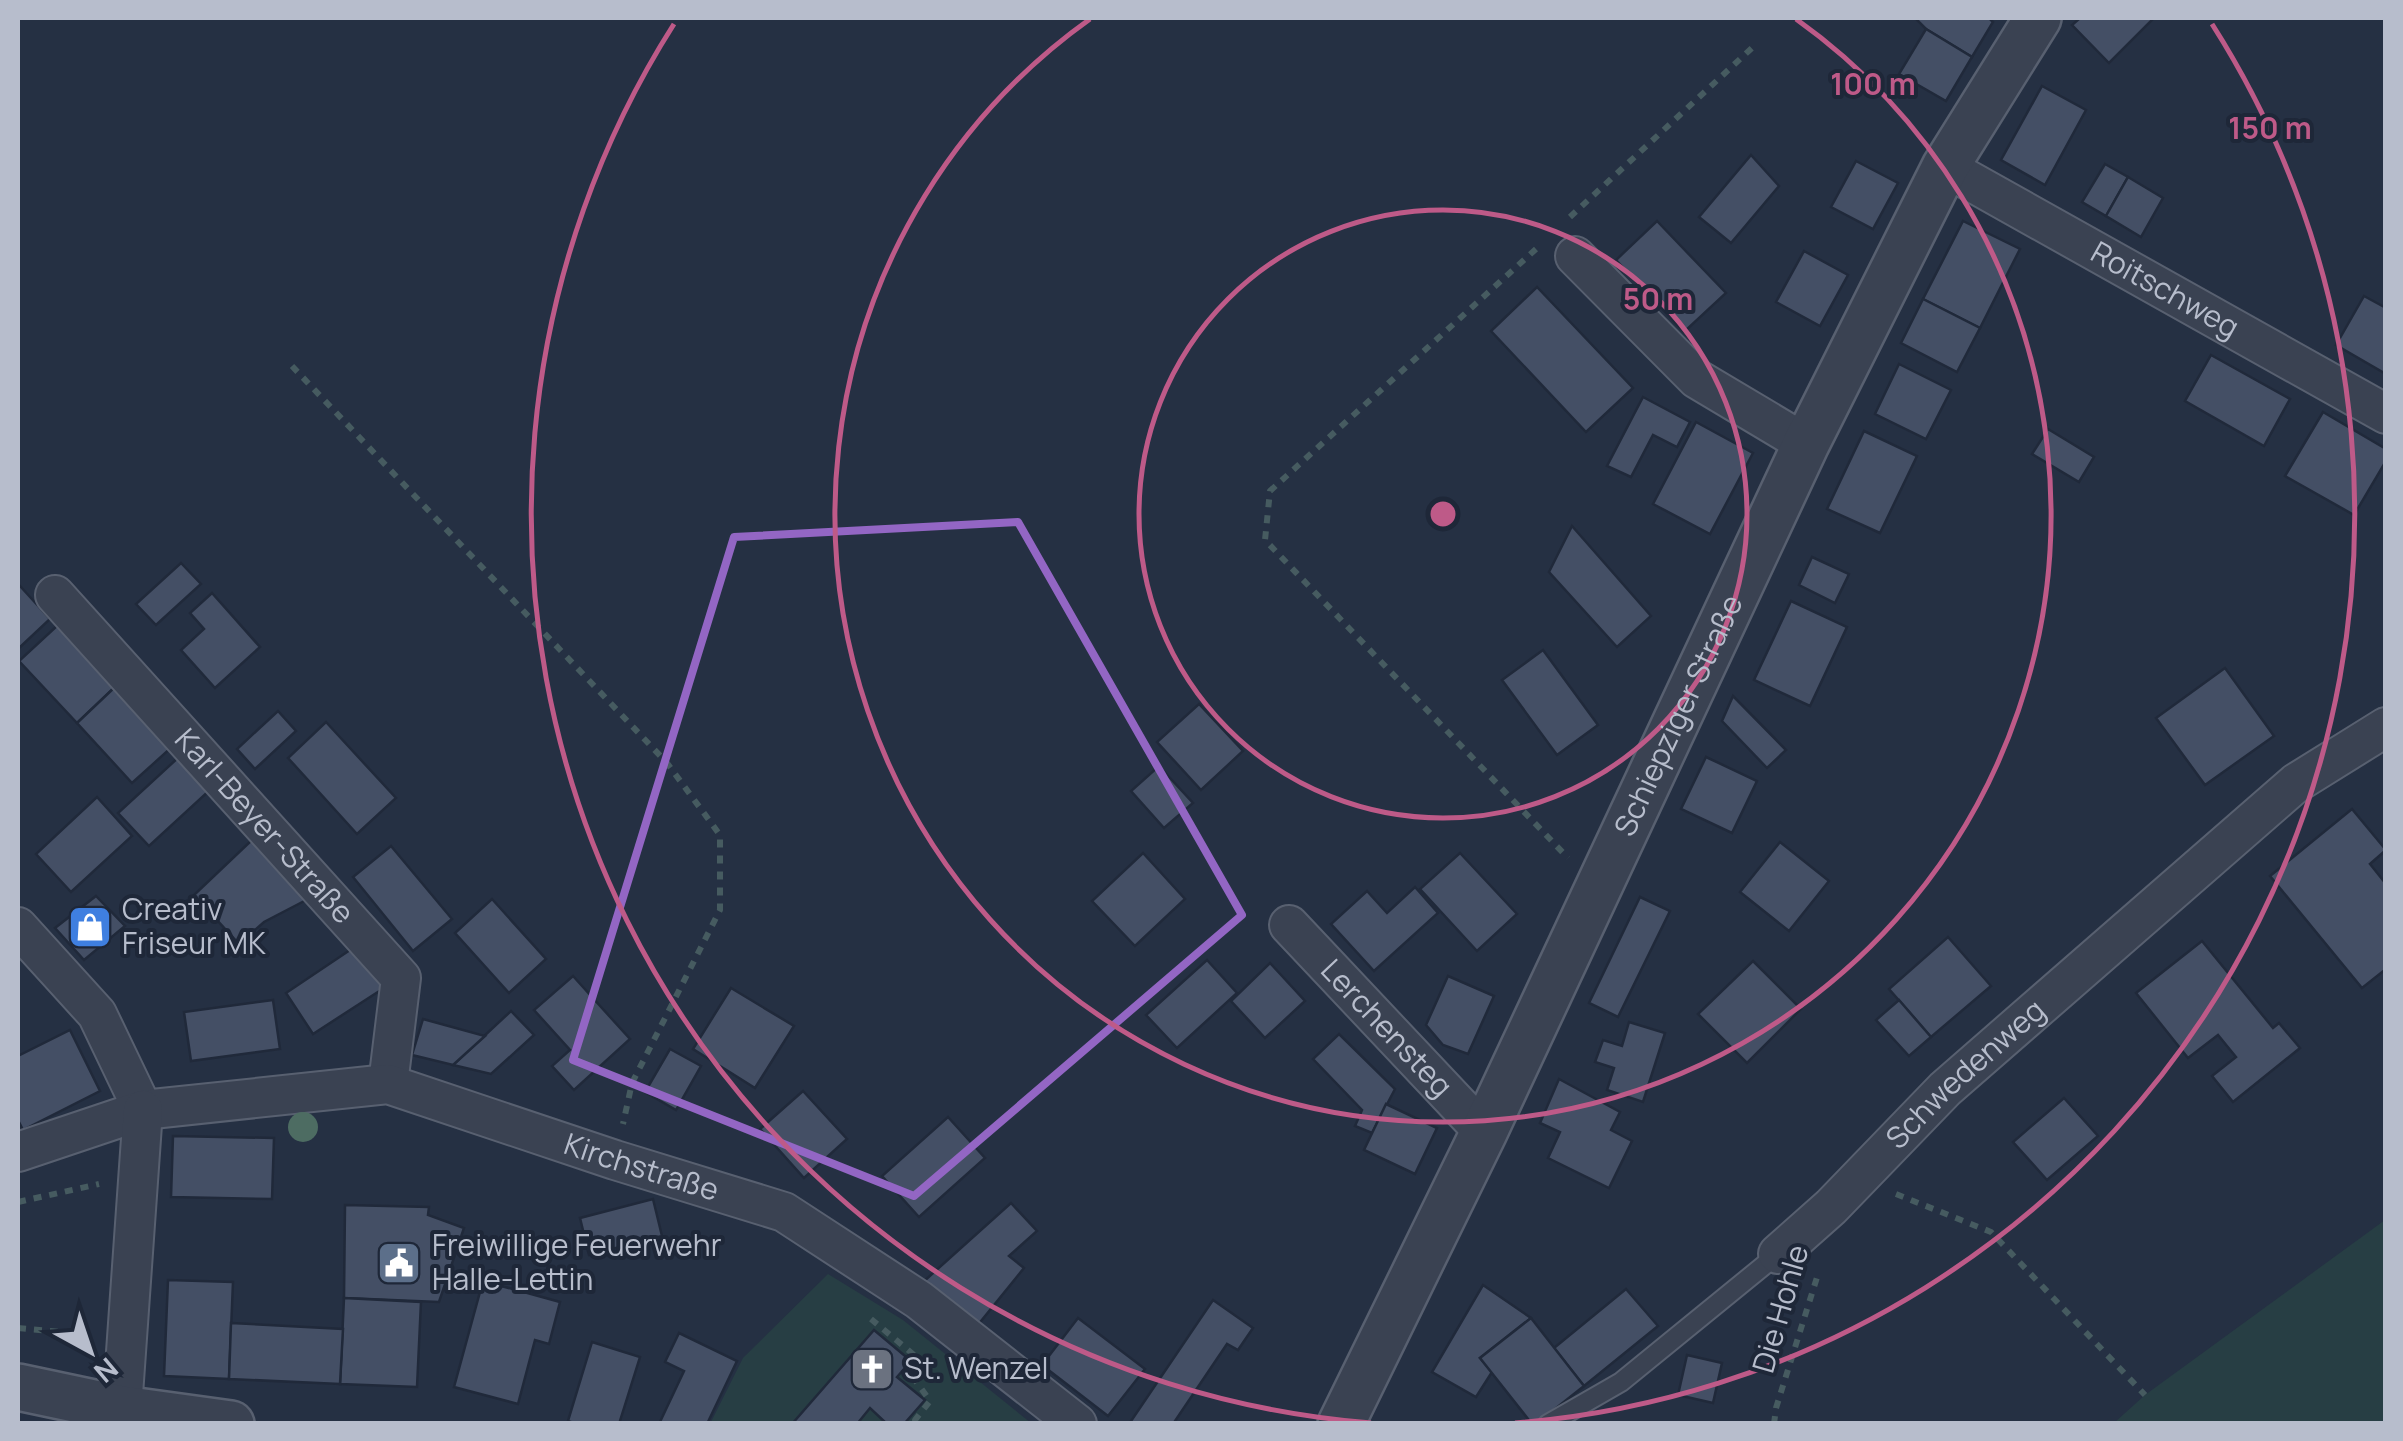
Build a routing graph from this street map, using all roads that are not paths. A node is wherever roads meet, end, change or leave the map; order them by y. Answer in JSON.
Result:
{"nodes":[{"id":1,"x":2038,"y":18,"type":"edge"},
{"id":2,"x":1945,"y":167,"type":"junction"},
{"id":3,"x":1558,"y":251,"type":"road end"},
{"id":4,"x":2386,"y":414,"type":"edge"},
{"id":5,"x":1806,"y":444,"type":"junction"},
{"id":6,"x":55,"y":595,"type":"dead end"},
{"id":7,"x":2386,"y":727,"type":"edge"},
{"id":8,"x":1288,"y":925,"type":"dead end"},
{"id":9,"x":18,"y":928,"type":"edge"},
{"id":10,"x":388,"y":1084,"type":"junction"},
{"id":11,"x":143,"y":1110,"type":"junction"},
{"id":12,"x":1484,"y":1132,"type":"junction"},
{"id":13,"x":18,"y":1152,"type":"edge"},
{"id":14,"x":1778,"y":1254,"type":"joint"},
{"id":15,"x":18,"y":1387,"type":"edge"},
{"id":16,"x":122,"y":1409,"type":"junction"},
{"id":17,"x":231,"y":1424,"type":"edge"},
{"id":18,"x":1078,"y":1424,"type":"edge"},
{"id":19,"x":1341,"y":1424,"type":"edge"},
{"id":20,"x":1548,"y":1424,"type":"edge"}],
"edges":[{"from":1,"to":2,"type":"street","name":"Schiepziger Straße"},
{"from":2,"to":4,"type":"street","name":"Roitschweg"},
{"from":2,"to":5,"type":"street","name":"Schiepziger Straße"},
{"from":3,"to":5,"type":"street"},
{"from":5,"to":12,"type":"street","name":"Schiepziger Straße"},
{"from":6,"to":10,"type":"street","name":"Karl-Beyer-Straße"},
{"from":7,"to":14,"type":"street","name":"Schwedenweg"},
{"from":8,"to":12,"type":"street","name":"Lerchensteg"},
{"from":9,"to":11,"type":"street"},
{"from":10,"to":11,"type":"street","name":"Kirchstraße"},
{"from":10,"to":18,"type":"street","name":"Kirchstraße"},
{"from":11,"to":13,"type":"street","name":"Kirchstraße"},
{"from":11,"to":16,"type":"street"},
{"from":12,"to":19,"type":"street","name":"Schiepziger Straße"},
{"from":14,"to":20,"type":"lane","name":"Schwedenweg"},
{"from":15,"to":16,"type":"street"},
{"from":16,"to":17,"type":"street"}]}
